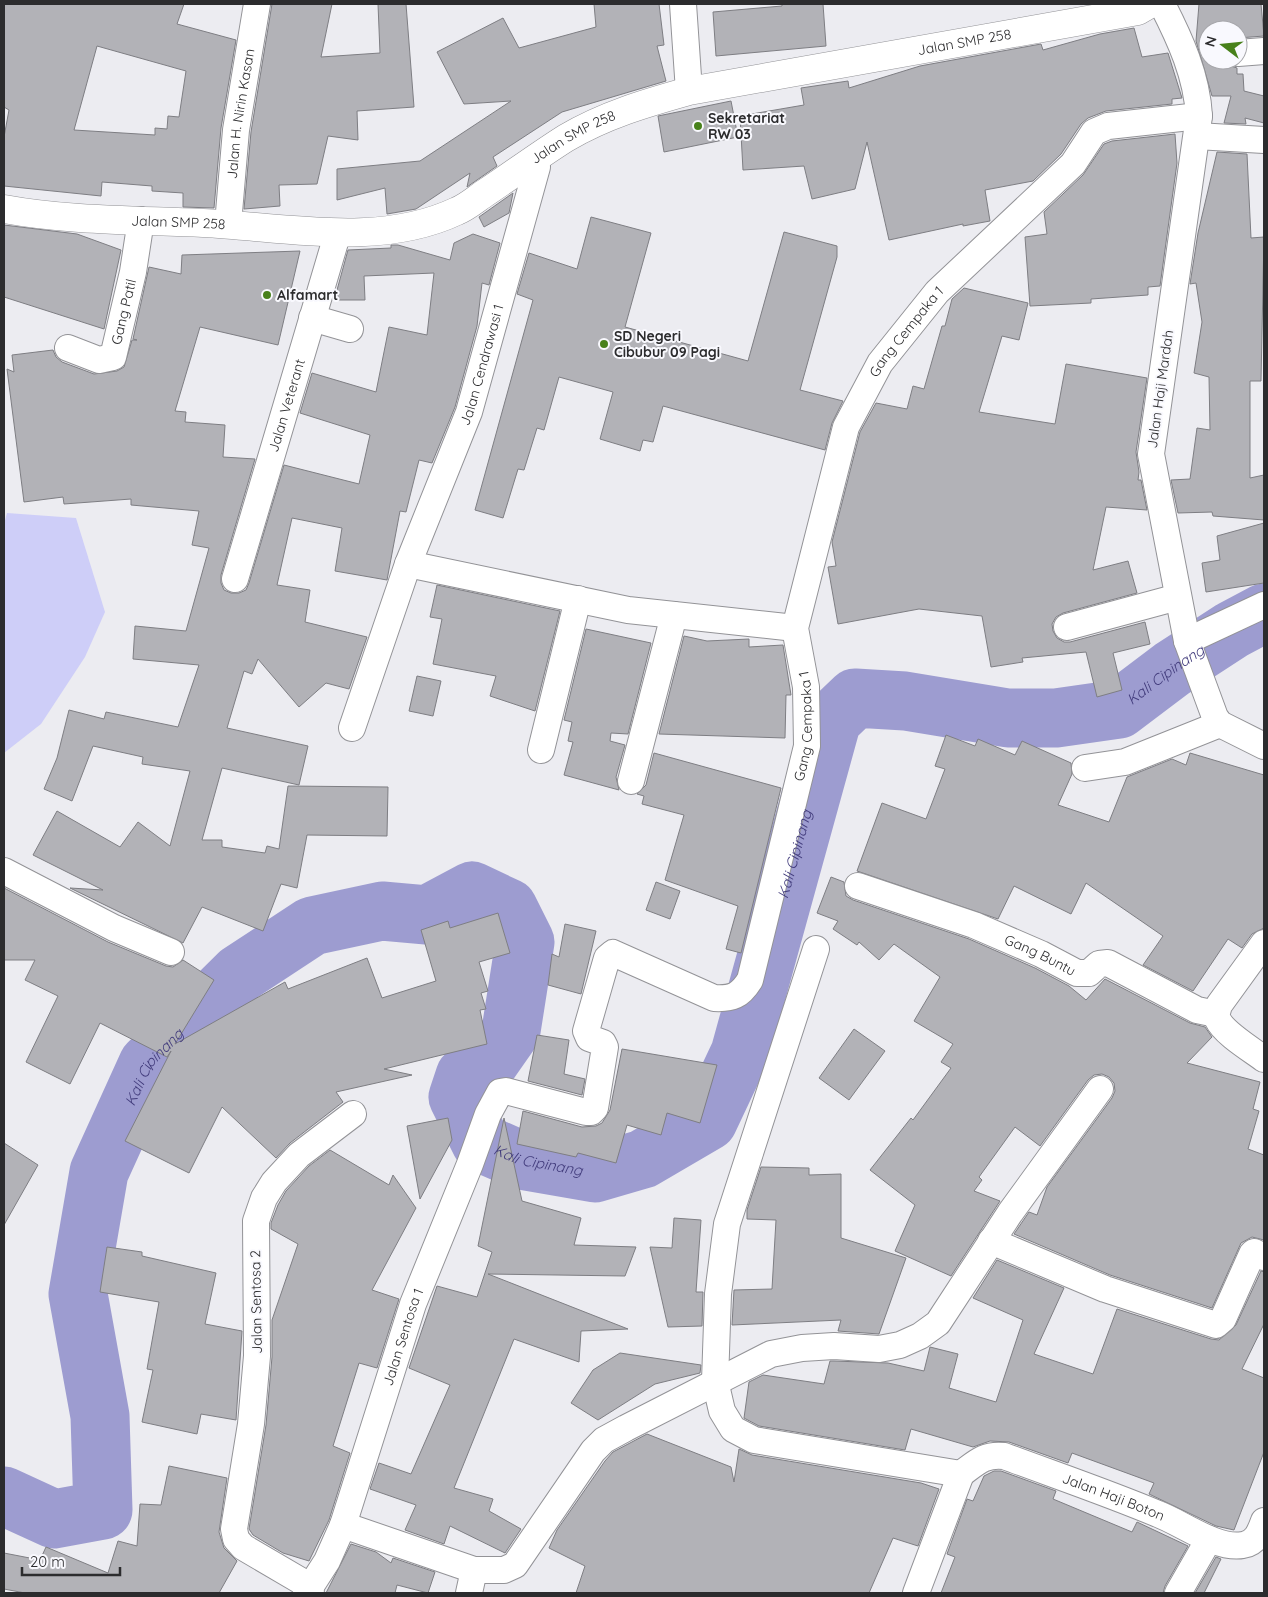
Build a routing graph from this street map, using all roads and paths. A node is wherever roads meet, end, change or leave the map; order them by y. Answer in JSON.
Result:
{"nodes":[{"id":1,"x":256,"y":4,"type":"edge"},
{"id":2,"x":683,"y":4,"type":"edge"},
{"id":3,"x":1150,"y":4,"type":"edge"},
{"id":4,"x":1162,"y":4,"type":"edge"},
{"id":5,"x":1264,"y":51,"type":"edge"},
{"id":6,"x":1248,"y":52,"type":"edge"},
{"id":7,"x":1197,"y":57,"type":"edge"},
{"id":8,"x":689,"y":91,"type":"junction"},
{"id":9,"x":1198,"y":126,"type":"junction"},
{"id":10,"x":1264,"y":140,"type":"edge"},
{"id":11,"x":536,"y":160,"type":"junction"},
{"id":12,"x":4,"y":208,"type":"edge"},
{"id":13,"x":141,"y":220,"type":"junction"},
{"id":14,"x":228,"y":224,"type":"junction"},
{"id":15,"x":338,"y":232,"type":"junction"},
{"id":16,"x":312,"y":318,"type":"junction"},
{"id":17,"x":350,"y":329,"type":"dead end"},
{"id":18,"x":68,"y":348,"type":"dead end"},
{"id":19,"x":408,"y":564,"type":"junction"},
{"id":20,"x":235,"y":579,"type":"dead end"},
{"id":21,"x":1178,"y":598,"type":"junction"},
{"id":22,"x":578,"y":599,"type":"junction"},
{"id":23,"x":1264,"y":605,"type":"edge"},
{"id":24,"x":674,"y":615,"type":"junction"},
{"id":25,"x":1067,"y":627,"type":"dead end"},
{"id":26,"x":795,"y":628,"type":"junction"},
{"id":27,"x":1188,"y":644,"type":"junction"},
{"id":28,"x":1218,"y":721,"type":"junction"},
{"id":29,"x":352,"y":728,"type":"dead end"},
{"id":30,"x":1264,"y":746,"type":"edge"},
{"id":31,"x":541,"y":750,"type":"dead end"},
{"id":32,"x":1085,"y":768,"type":"dead end"},
{"id":33,"x":631,"y":781,"type":"dead end"},
{"id":34,"x":4,"y":871,"type":"edge"},
{"id":35,"x":858,"y":886,"type":"dead end"},
{"id":36,"x":1264,"y":943,"type":"edge"},
{"id":37,"x":816,"y":950,"type":"dead end"},
{"id":38,"x":172,"y":952,"type":"dead end"},
{"id":39,"x":1216,"y":1014,"type":"junction"},
{"id":40,"x":1264,"y":1059,"type":"edge"},
{"id":41,"x":1100,"y":1089,"type":"dead end"},
{"id":42,"x":506,"y":1091,"type":"joint"},
{"id":43,"x":353,"y":1114,"type":"dead end"},
{"id":44,"x":991,"y":1241,"type":"junction"},
{"id":45,"x":1264,"y":1257,"type":"edge"},
{"id":46,"x":715,"y":1381,"type":"junction"},
{"id":47,"x":962,"y":1474,"type":"junction"},
{"id":48,"x":1264,"y":1521,"type":"edge"},
{"id":49,"x":342,"y":1525,"type":"junction"},
{"id":50,"x":1209,"y":1539,"type":"junction"},
{"id":51,"x":472,"y":1582,"type":"edge"},
{"id":52,"x":310,"y":1591,"type":"edge"},
{"id":53,"x":916,"y":1593,"type":"edge"},
{"id":54,"x":1178,"y":1593,"type":"edge"}],
"edges":[{"from":1,"to":14,"type":"street","name":"Jalan H. Nirin Kasan"},
{"from":2,"to":8,"type":"street"},
{"from":3,"to":8,"type":"street","name":"Jalan SMP 258"},
{"from":4,"to":7,"type":"street","name":"Jalan Haji Mardah"},
{"from":5,"to":6,"type":"street"},
{"from":7,"to":9,"type":"street","name":"Jalan Haji Mardah"},
{"from":8,"to":11,"type":"street","name":"Jalan SMP 258"},
{"from":9,"to":10,"type":"street","name":"Gang Cempaka 1"},
{"from":9,"to":21,"type":"street","name":"Jalan Haji Mardah"},
{"from":9,"to":26,"type":"street","name":"Gang Cempaka 1"},
{"from":11,"to":15,"type":"street","name":"Jalan SMP 258"},
{"from":11,"to":19,"type":"street","name":"Jalan Cendrawasi 1"},
{"from":12,"to":13,"type":"street","name":"Jalan SMP 258"},
{"from":13,"to":14,"type":"street","name":"Jalan SMP 258"},
{"from":13,"to":18,"type":"street","name":"Gang Patil"},
{"from":14,"to":15,"type":"street","name":"Jalan SMP 258"},
{"from":15,"to":16,"type":"street","name":"Jalan Veterant"},
{"from":16,"to":17,"type":"street"},
{"from":16,"to":20,"type":"street","name":"Jalan Veterant"},
{"from":19,"to":22,"type":"street"},
{"from":19,"to":29,"type":"street","name":"Jalan Cendrawasi 1"},
{"from":21,"to":25,"type":"street"},
{"from":21,"to":27,"type":"street","name":"Jalan Haji Mardah"},
{"from":22,"to":24,"type":"street"},
{"from":22,"to":31,"type":"street"},
{"from":23,"to":27,"type":"street"},
{"from":24,"to":26,"type":"street"},
{"from":24,"to":33,"type":"street"},
{"from":26,"to":42,"type":"street","name":"Gang Cempaka 1"},
{"from":27,"to":28,"type":"street","name":"Jalan Haji Mardah"},
{"from":28,"to":30,"type":"street"},
{"from":28,"to":32,"type":"street"},
{"from":34,"to":38,"type":"street"},
{"from":35,"to":39,"type":"street","name":"Gang Buntu"},
{"from":36,"to":39,"type":"street"},
{"from":37,"to":46,"type":"street"},
{"from":39,"to":40,"type":"street"},
{"from":41,"to":44,"type":"street"},
{"from":42,"to":49,"type":"street","name":"Jalan Sentosa 1"},
{"from":43,"to":52,"type":"street","name":"Jalan Sentosa 2"},
{"from":44,"to":45,"type":"street"},
{"from":44,"to":46,"type":"street"},
{"from":46,"to":47,"type":"street"},
{"from":46,"to":51,"type":"street"},
{"from":47,"to":50,"type":"street","name":"Jalan Haji Boton"},
{"from":47,"to":53,"type":"street"},
{"from":48,"to":50,"type":"street","name":"Jalan Haji Boton"},
{"from":49,"to":51,"type":"street"},
{"from":49,"to":52,"type":"street","name":"Jalan Sentosa 1"},
{"from":50,"to":54,"type":"street"}]}
